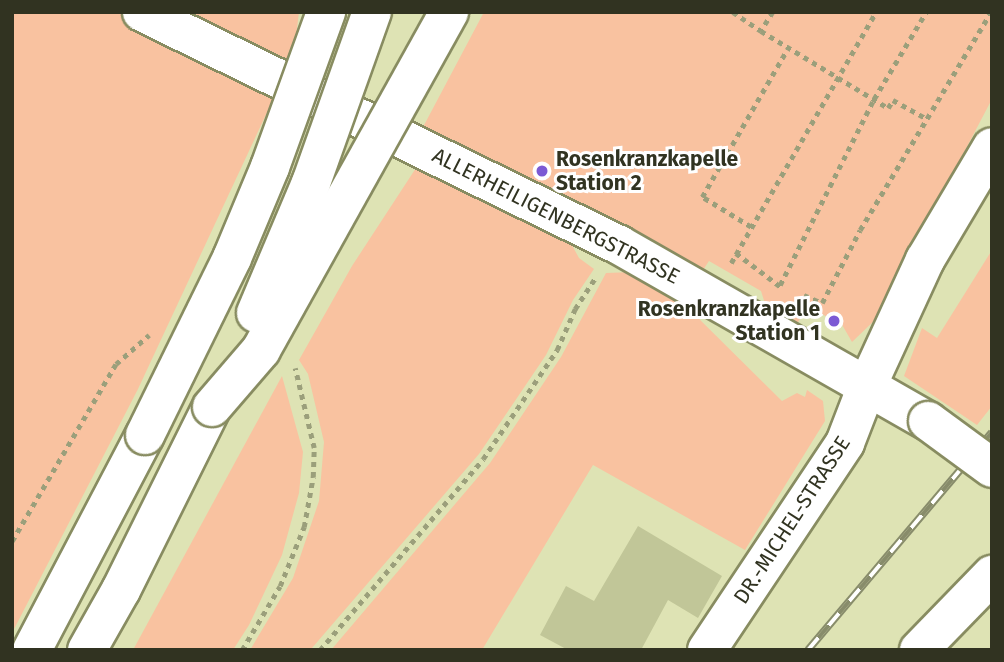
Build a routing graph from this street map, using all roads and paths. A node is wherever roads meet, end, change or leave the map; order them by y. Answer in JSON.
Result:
{"nodes":[{"id":1,"x":142,"y":12,"type":"edge"},
{"id":2,"x":326,"y":12,"type":"edge"},
{"id":3,"x":372,"y":12,"type":"edge"},
{"id":4,"x":449,"y":12,"type":"edge"},
{"id":5,"x":733,"y":12,"type":"edge"},
{"id":6,"x":773,"y":12,"type":"edge"},
{"id":7,"x":876,"y":12,"type":"edge"},
{"id":8,"x":926,"y":12,"type":"edge"},
{"id":9,"x":991,"y":12,"type":"edge"},
{"id":10,"x":761,"y":31,"type":"junction"},
{"id":11,"x":788,"y":48,"type":"junction"},
{"id":12,"x":838,"y":77,"type":"junction"},
{"id":13,"x":874,"y":99,"type":"junction"},
{"id":14,"x":926,"y":118,"type":"junction"},
{"id":15,"x":992,"y":147,"type":"edge"},
{"id":16,"x":751,"y":227,"type":"junction"},
{"id":17,"x":619,"y":244,"type":"junction"},
{"id":18,"x":736,"y":253,"type":"junction"},
{"id":19,"x":780,"y":285,"type":"junction"},
{"id":20,"x":785,"y":296,"type":"dead end"},
{"id":21,"x":712,"y":298,"type":"junction"},
{"id":22,"x":799,"y":306,"type":"dead end"},
{"id":23,"x":293,"y":360,"type":"dead end"},
{"id":24,"x":867,"y":386,"type":"junction"},
{"id":25,"x":212,"y":407,"type":"junction"},
{"id":26,"x":992,"y":468,"type":"edge"},
{"id":27,"x":992,"y":575,"type":"edge"},
{"id":28,"x":32,"y":650,"type":"edge"},
{"id":29,"x":87,"y":650,"type":"edge"},
{"id":30,"x":242,"y":650,"type":"edge"},
{"id":31,"x":320,"y":650,"type":"edge"},
{"id":32,"x":707,"y":650,"type":"edge"},
{"id":33,"x":919,"y":650,"type":"edge"}],
"edges":[{"from":1,"to":17,"type":"main road","name":"ALLERHEILIGENBERGSTRASSE"},
{"from":2,"to":28,"type":"main road","bridge":true},
{"from":3,"to":25,"type":"main road","bridge":true},
{"from":4,"to":25,"type":"main road","bridge":true},
{"from":5,"to":10,"type":"path"},
{"from":6,"to":10,"type":"path"},
{"from":7,"to":12,"type":"path"},
{"from":8,"to":13,"type":"path"},
{"from":9,"to":14,"type":"path"},
{"from":10,"to":11,"type":"path"},
{"from":11,"to":12,"type":"path"},
{"from":11,"to":16,"type":"path"},
{"from":12,"to":13,"type":"path"},
{"from":12,"to":16,"type":"path"},
{"from":13,"to":14,"type":"path"},
{"from":13,"to":19,"type":"path"},
{"from":14,"to":22,"type":"path"},
{"from":15,"to":24,"type":"main road","name":"DR.-MICHEL-STRASSE"},
{"from":16,"to":18,"type":"path"},
{"from":17,"to":21,"type":"main road","name":"ALLERHEILIGENBERGSTRASSE"},
{"from":17,"to":31,"type":"path"},
{"from":18,"to":19,"type":"path"},
{"from":18,"to":21,"type":"path"},
{"from":19,"to":20,"type":"path"},
{"from":21,"to":24,"type":"main road","name":"ALLERHEILIGENBERGSTRASSE"},
{"from":23,"to":30,"type":"path"},
{"from":24,"to":26,"type":"main road","name":"ALLERHEILIGENBERGSTRASSE","bridge":true},
{"from":24,"to":32,"type":"main road","name":"DR.-MICHEL-STRASSE"},
{"from":25,"to":29,"type":"main road"},
{"from":27,"to":33,"type":"main road"}]}
